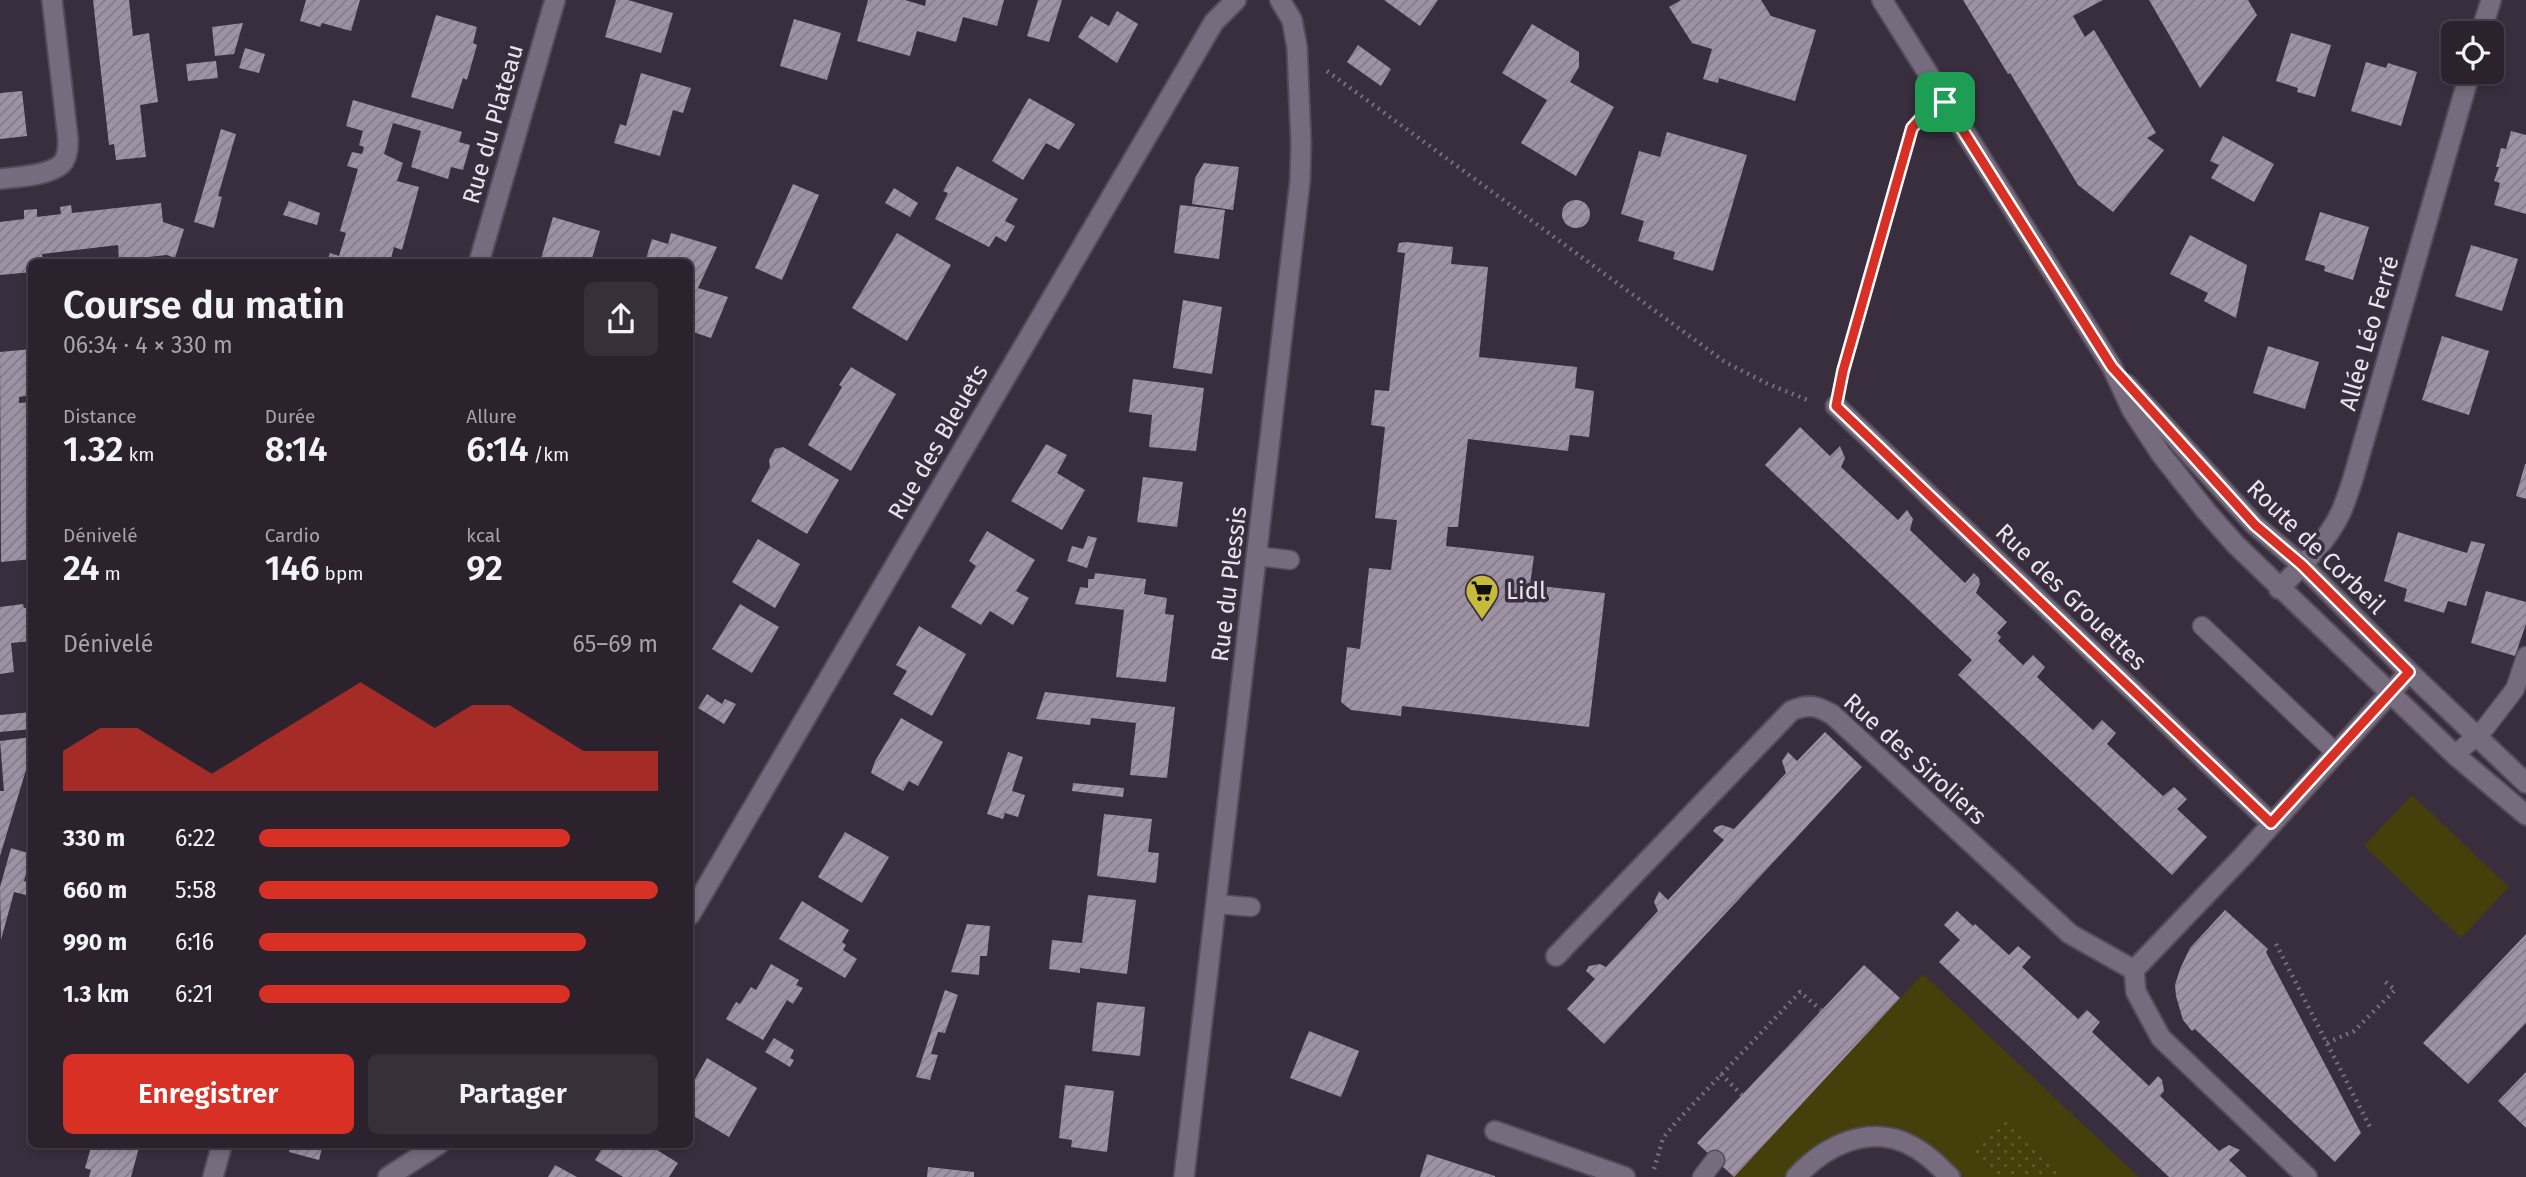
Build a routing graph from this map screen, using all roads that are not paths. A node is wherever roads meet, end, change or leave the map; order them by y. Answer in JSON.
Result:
{"nodes":[{"id":1,"x":52,"y":0,"type":"edge"},
{"id":2,"x":555,"y":0,"type":"edge"},
{"id":3,"x":1236,"y":0,"type":"edge"},
{"id":4,"x":1280,"y":0,"type":"edge"},
{"id":5,"x":1882,"y":0,"type":"edge"},
{"id":6,"x":2491,"y":0,"type":"edge"},
{"id":7,"x":2485,"y":21,"type":"edge"},
{"id":8,"x":2467,"y":84,"type":"edge"},
{"id":9,"x":0,"y":179,"type":"edge"},
{"id":10,"x":480,"y":259,"type":"edge"},
{"id":11,"x":2112,"y":367,"type":"junction"},
{"id":12,"x":1836,"y":406,"type":"road end"},
{"id":13,"x":1257,"y":556,"type":"junction"},
{"id":14,"x":1290,"y":559,"type":"dead end"},
{"id":15,"x":2302,"y":565,"type":"junction"},
{"id":16,"x":2279,"y":589,"type":"junction"},
{"id":17,"x":2202,"y":626,"type":"dead end"},
{"id":18,"x":2526,"y":656,"type":"edge"},
{"id":19,"x":2409,"y":672,"type":"junction"},
{"id":20,"x":2390,"y":693,"type":"junction"},
{"id":21,"x":2477,"y":735,"type":"junction"},
{"id":22,"x":2335,"y":752,"type":"junction"},
{"id":23,"x":2455,"y":755,"type":"junction"},
{"id":24,"x":2526,"y":783,"type":"edge"},
{"id":25,"x":2526,"y":815,"type":"edge"},
{"id":26,"x":2271,"y":823,"type":"junction"},
{"id":27,"x":1216,"y":904,"type":"junction"},
{"id":28,"x":1251,"y":907,"type":"dead end"},
{"id":29,"x":693,"y":910,"type":"edge"},
{"id":30,"x":1556,"y":956,"type":"dead end"},
{"id":31,"x":2134,"y":970,"type":"junction"},
{"id":32,"x":1495,"y":1131,"type":"dead end"},
{"id":33,"x":221,"y":1148,"type":"edge"},
{"id":34,"x":433,"y":1148,"type":"edge"},
{"id":35,"x":1715,"y":1160,"type":"dead end"},
{"id":36,"x":213,"y":1177,"type":"edge"},
{"id":37,"x":388,"y":1177,"type":"edge"},
{"id":38,"x":1184,"y":1177,"type":"edge"},
{"id":39,"x":1625,"y":1177,"type":"edge"},
{"id":40,"x":1702,"y":1177,"type":"edge"},
{"id":41,"x":1796,"y":1177,"type":"edge"},
{"id":42,"x":1950,"y":1177,"type":"edge"},
{"id":43,"x":2306,"y":1177,"type":"edge"}],
"edges":[{"from":1,"to":9,"type":"street"},
{"from":2,"to":10,"type":"street","name":"Rue du Plateau"},
{"from":3,"to":29,"type":"street","name":"Rue des Bleuets"},
{"from":4,"to":13,"type":"street","name":"Rue du Plessis"},
{"from":5,"to":11,"type":"street","name":"Route de Corbeil"},
{"from":6,"to":7,"type":"street"},
{"from":8,"to":15,"type":"street","name":"Allée Léo Ferré"},
{"from":11,"to":15,"type":"street","name":"Route de Corbeil"},
{"from":11,"to":16,"type":"street","name":"Route de Corbeil"},
{"from":12,"to":26,"type":"street","name":"Rue des Grouettes"},
{"from":13,"to":14,"type":"lane"},
{"from":13,"to":27,"type":"street","name":"Rue du Plessis"},
{"from":15,"to":16,"type":"street","name":"Allée Léo Ferré"},
{"from":15,"to":19,"type":"street","name":"Route de Corbeil"},
{"from":16,"to":20,"type":"street","name":"Route de Corbeil"},
{"from":17,"to":22,"type":"lane"},
{"from":18,"to":21,"type":"lane"},
{"from":19,"to":20,"type":"street"},
{"from":19,"to":21,"type":"street","name":"Route de Corbeil"},
{"from":20,"to":22,"type":"street"},
{"from":20,"to":23,"type":"street","name":"Route de Corbeil"},
{"from":21,"to":23,"type":"lane"},
{"from":21,"to":24,"type":"street","name":"Route de Corbeil"},
{"from":22,"to":26,"type":"street"},
{"from":23,"to":25,"type":"street","name":"Route de Corbeil"},
{"from":26,"to":31,"type":"street"},
{"from":27,"to":28,"type":"lane"},
{"from":27,"to":38,"type":"street","name":"Rue du Plessis"},
{"from":30,"to":31,"type":"street","name":"Rue des Siroliers"},
{"from":31,"to":43,"type":"street"},
{"from":32,"to":39,"type":"street"},
{"from":33,"to":36,"type":"street"},
{"from":34,"to":37,"type":"street"},
{"from":35,"to":40,"type":"lane"},
{"from":41,"to":42,"type":"street"}]}
